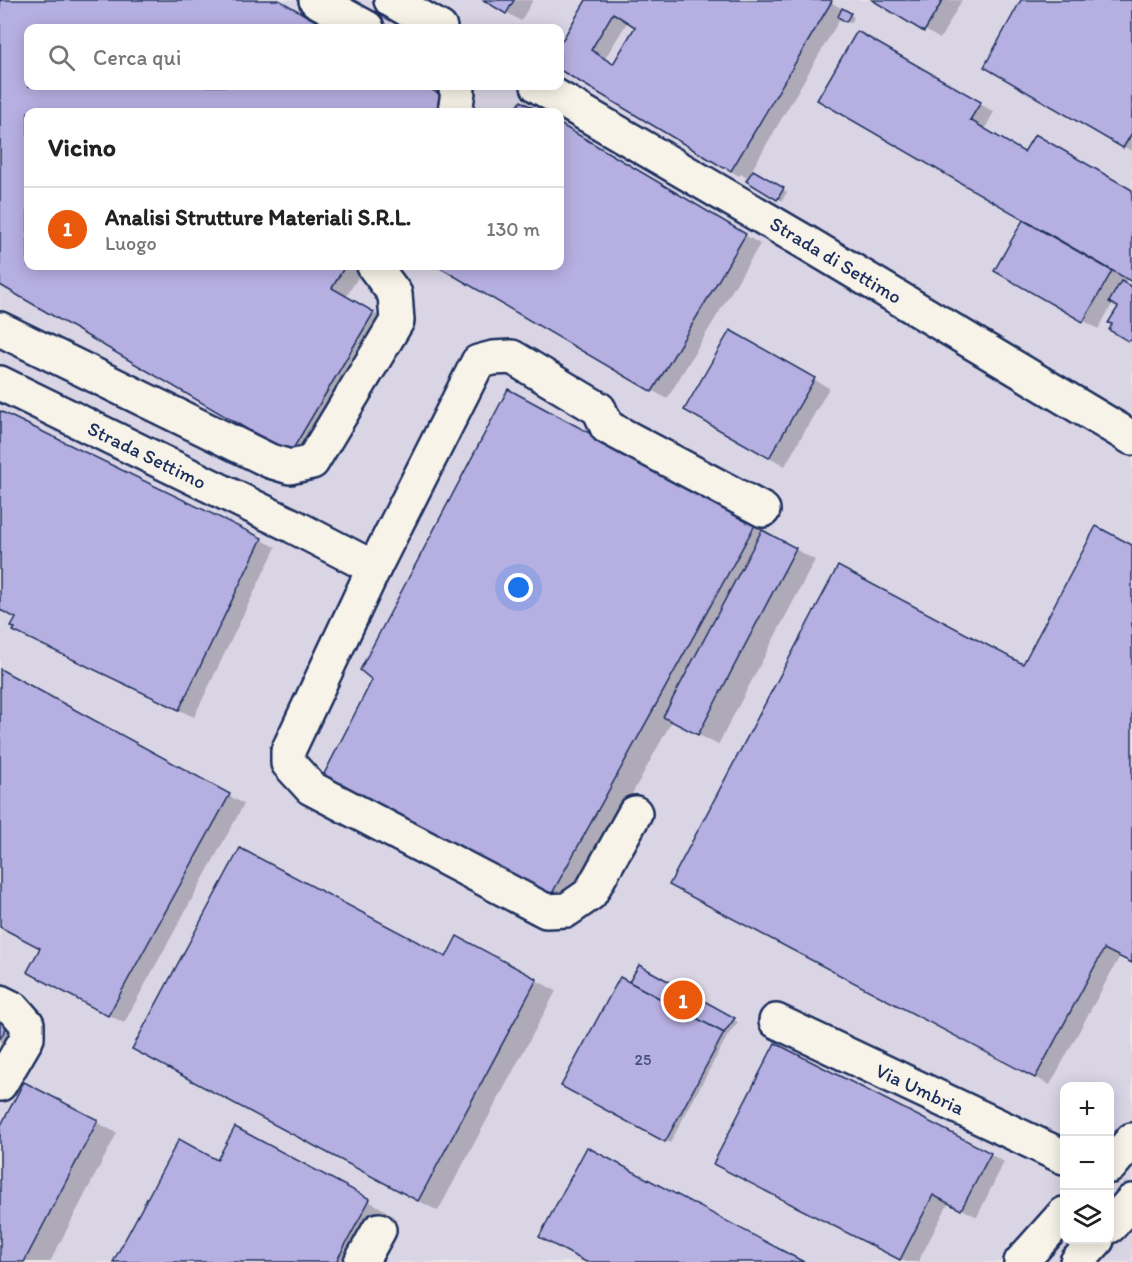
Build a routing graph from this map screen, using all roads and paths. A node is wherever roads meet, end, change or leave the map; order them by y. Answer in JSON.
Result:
{"nodes":[{"id":1,"x":316,"y":0,"type":"edge"},
{"id":2,"x":391,"y":0,"type":"edge"},
{"id":3,"x":360,"y":24,"type":"edge"},
{"id":4,"x":433,"y":24,"type":"edge"},
{"id":5,"x":457,"y":90,"type":"edge"},
{"id":6,"x":545,"y":90,"type":"edge"},
{"id":7,"x":456,"y":108,"type":"edge"},
{"id":8,"x":376,"y":270,"type":"edge"},
{"id":9,"x":0,"y":329,"type":"edge"},
{"id":10,"x":0,"y":383,"type":"edge"},
{"id":11,"x":1132,"y":438,"type":"edge"},
{"id":12,"x":763,"y":510,"type":"dead end"},
{"id":13,"x":374,"y":568,"type":"junction"},
{"id":14,"x":634,"y":813,"type":"dead end"},
{"id":15,"x":0,"y":1002,"type":"edge"},
{"id":16,"x":776,"y":1021,"type":"dead end"},
{"id":17,"x":0,"y":1084,"type":"edge"},
{"id":18,"x":1132,"y":1140,"type":"edge"},
{"id":19,"x":1060,"y":1155,"type":"edge"},
{"id":20,"x":1114,"y":1161,"type":"edge"},
{"id":21,"x":1114,"y":1185,"type":"edge"},
{"id":22,"x":1132,"y":1201,"type":"edge"},
{"id":23,"x":1060,"y":1219,"type":"edge"},
{"id":24,"x":1114,"y":1221,"type":"edge"},
{"id":25,"x":379,"y":1230,"type":"dead end"},
{"id":26,"x":1093,"y":1244,"type":"edge"},
{"id":27,"x":361,"y":1262,"type":"edge"},
{"id":28,"x":1021,"y":1262,"type":"edge"},
{"id":29,"x":1077,"y":1262,"type":"edge"}],
"edges":[{"from":1,"to":3,"type":"street"},
{"from":2,"to":4,"type":"street"},
{"from":5,"to":7,"type":"street"},
{"from":6,"to":11,"type":"street","name":"Strada di Settimo"},
{"from":8,"to":9,"type":"street"},
{"from":10,"to":13,"type":"street","name":"Strada Settimo"},
{"from":12,"to":13,"type":"street"},
{"from":13,"to":14,"type":"street"},
{"from":15,"to":17,"type":"street"},
{"from":16,"to":19,"type":"street","name":"Via Umbria"},
{"from":18,"to":20,"type":"street"},
{"from":21,"to":22,"type":"street"},
{"from":22,"to":24,"type":"street"},
{"from":23,"to":28,"type":"street"},
{"from":25,"to":27,"type":"street"},
{"from":26,"to":29,"type":"street"}]}
